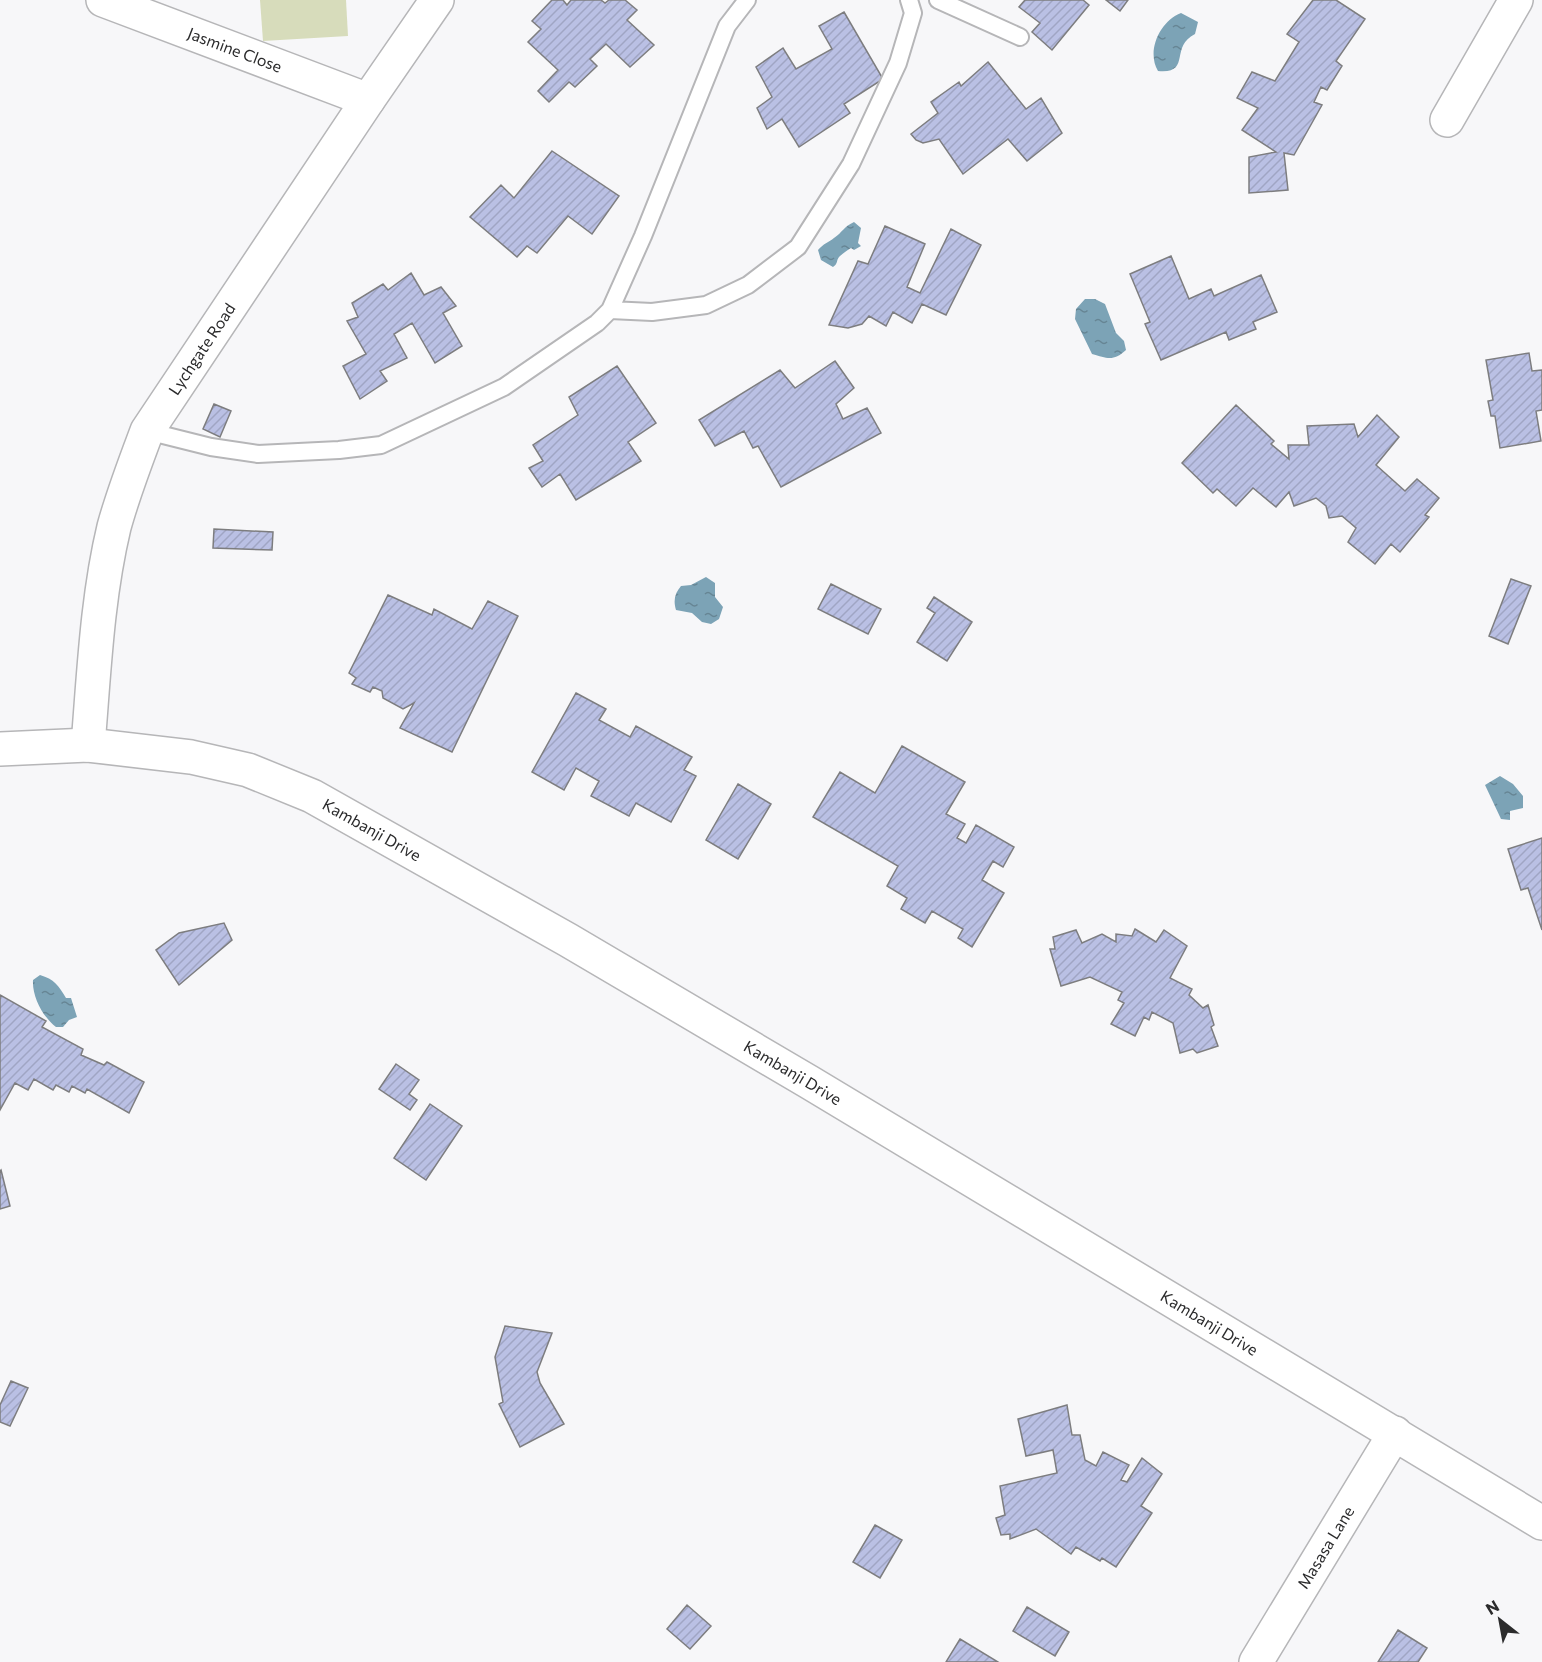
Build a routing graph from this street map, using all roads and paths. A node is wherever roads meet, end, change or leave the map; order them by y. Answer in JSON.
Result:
{"nodes":[{"id":1,"x":103,"y":0,"type":"edge"},
{"id":2,"x":437,"y":0,"type":"edge"},
{"id":3,"x":747,"y":0,"type":"edge"},
{"id":4,"x":909,"y":0,"type":"edge"},
{"id":5,"x":938,"y":0,"type":"edge"},
{"id":6,"x":1516,"y":0,"type":"edge"},
{"id":7,"x":1020,"y":37,"type":"dead end"},
{"id":8,"x":368,"y":100,"type":"junction"},
{"id":9,"x":1447,"y":120,"type":"dead end"},
{"id":10,"x":610,"y":310,"type":"junction"},
{"id":11,"x":147,"y":431,"type":"junction"},
{"id":12,"x":88,"y":745,"type":"junction"},
{"id":13,"x":0,"y":748,"type":"edge"},
{"id":14,"x":1395,"y":1434,"type":"junction"},
{"id":15,"x":1542,"y":1523,"type":"edge"},
{"id":16,"x":1256,"y":1662,"type":"edge"}],
"edges":[{"from":1,"to":8,"type":"street","name":"Jasmine Close"},
{"from":2,"to":8,"type":"street","name":"Lychgate Road"},
{"from":3,"to":10,"type":"lane"},
{"from":4,"to":10,"type":"lane"},
{"from":5,"to":7,"type":"lane"},
{"from":6,"to":9,"type":"street"},
{"from":8,"to":11,"type":"street","name":"Lychgate Road"},
{"from":10,"to":11,"type":"lane"},
{"from":11,"to":12,"type":"street","name":"Lychgate Road"},
{"from":12,"to":13,"type":"street","name":"Kambanji Drive"},
{"from":12,"to":14,"type":"street","name":"Kambanji Drive"},
{"from":14,"to":15,"type":"street","name":"Kambanji Drive"},
{"from":14,"to":16,"type":"street","name":"Masasa Lane"}]}
